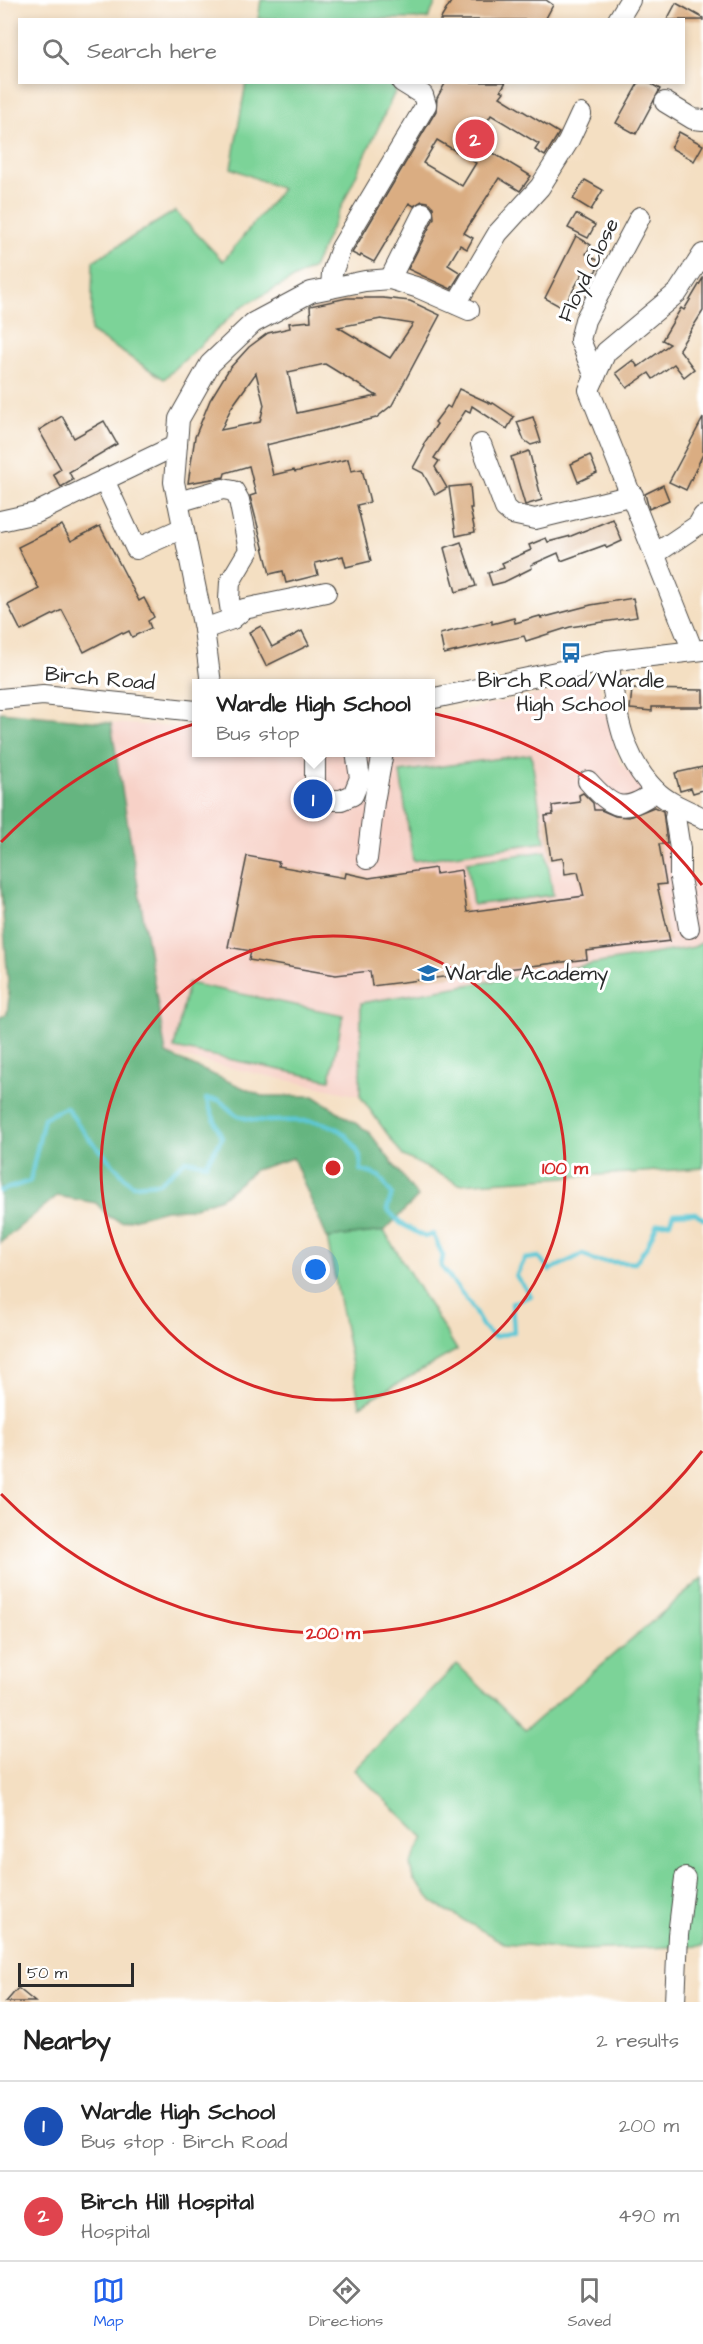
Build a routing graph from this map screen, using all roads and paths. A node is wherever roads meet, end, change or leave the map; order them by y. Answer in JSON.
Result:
{"nodes":[{"id":1,"x":630,"y":0,"type":"edge"},
{"id":2,"x":619,"y":18,"type":"edge"},
{"id":3,"x":405,"y":84,"type":"edge"},
{"id":4,"x":665,"y":102,"type":"dead end"},
{"id":5,"x":581,"y":114,"type":"dead end"},
{"id":6,"x":703,"y":120,"type":"edge"},
{"id":7,"x":423,"y":213,"type":"dead end"},
{"id":8,"x":640,"y":217,"type":"dead end"},
{"id":9,"x":703,"y":254,"type":"edge"},
{"id":10,"x":390,"y":279,"type":"junction"},
{"id":11,"x":331,"y":288,"type":"junction"},
{"id":12,"x":592,"y":383,"type":"junction"},
{"id":13,"x":481,"y":444,"type":"dead end"},
{"id":14,"x":177,"y":445,"type":"junction"},
{"id":15,"x":104,"y":480,"type":"junction"},
{"id":16,"x":633,"y":495,"type":"junction"},
{"id":17,"x":178,"y":501,"type":"junction"},
{"id":18,"x":703,"y":516,"type":"edge"},
{"id":19,"x":0,"y":521,"type":"edge"},
{"id":20,"x":183,"y":528,"type":"junction"},
{"id":21,"x":655,"y":554,"type":"junction"},
{"id":22,"x":326,"y":592,"type":"dead end"},
{"id":23,"x":232,"y":619,"type":"junction"},
{"id":24,"x":204,"y":629,"type":"junction"},
{"id":25,"x":698,"y":650,"type":"edge"},
{"id":26,"x":608,"y":662,"type":"junction"},
{"id":27,"x":210,"y":679,"type":"edge"},
{"id":28,"x":435,"y":698,"type":"edge"},
{"id":29,"x":0,"y":699,"type":"edge"},
{"id":30,"x":192,"y":711,"type":"edge"},
{"id":31,"x":315,"y":757,"type":"edge"},
{"id":32,"x":357,"y":757,"type":"edge"},
{"id":33,"x":382,"y":757,"type":"edge"},
{"id":34,"x":588,"y":781,"type":"dead end"},
{"id":35,"x":656,"y":791,"type":"junction"},
{"id":36,"x":353,"y":795,"type":"junction"},
{"id":37,"x":677,"y":806,"type":"junction"},
{"id":38,"x":372,"y":814,"type":"junction"},
{"id":39,"x":703,"y":818,"type":"edge"},
{"id":40,"x":368,"y":859,"type":"dead end"},
{"id":41,"x":689,"y":928,"type":"dead end"},
{"id":42,"x":685,"y":1878,"type":"dead end"},
{"id":43,"x":675,"y":2002,"type":"edge"}],
"edges":[{"from":1,"to":2,"type":"street"},
{"from":3,"to":11,"type":"street"},
{"from":4,"to":6,"type":"street"},
{"from":5,"to":10,"type":"street"},
{"from":7,"to":10,"type":"street"},
{"from":8,"to":12,"type":"street","name":"Floyd Close"},
{"from":9,"to":12,"type":"street"},
{"from":10,"to":11,"type":"street"},
{"from":11,"to":14,"type":"street"},
{"from":12,"to":16,"type":"street","name":"Floyd Close"},
{"from":13,"to":16,"type":"street"},
{"from":14,"to":15,"type":"street"},
{"from":14,"to":17,"type":"street"},
{"from":15,"to":19,"type":"street"},
{"from":15,"to":20,"type":"street"},
{"from":16,"to":21,"type":"street","name":"Floyd Close"},
{"from":17,"to":20,"type":"street"},
{"from":17,"to":23,"type":"street"},
{"from":18,"to":21,"type":"street"},
{"from":20,"to":24,"type":"street"},
{"from":21,"to":25,"type":"street","name":"Floyd Close"},
{"from":22,"to":23,"type":"street"},
{"from":23,"to":24,"type":"street"},
{"from":24,"to":27,"type":"street"},
{"from":25,"to":26,"type":"street"},
{"from":26,"to":28,"type":"street"},
{"from":26,"to":35,"type":"street"},
{"from":29,"to":30,"type":"street","name":"Birch Road"},
{"from":31,"to":36,"type":"street"},
{"from":32,"to":36,"type":"street"},
{"from":33,"to":38,"type":"street"},
{"from":34,"to":35,"type":"street"},
{"from":35,"to":37,"type":"street"},
{"from":36,"to":38,"type":"street"},
{"from":37,"to":39,"type":"street"},
{"from":37,"to":41,"type":"street"},
{"from":38,"to":40,"type":"street"},
{"from":42,"to":43,"type":"street"}]}
